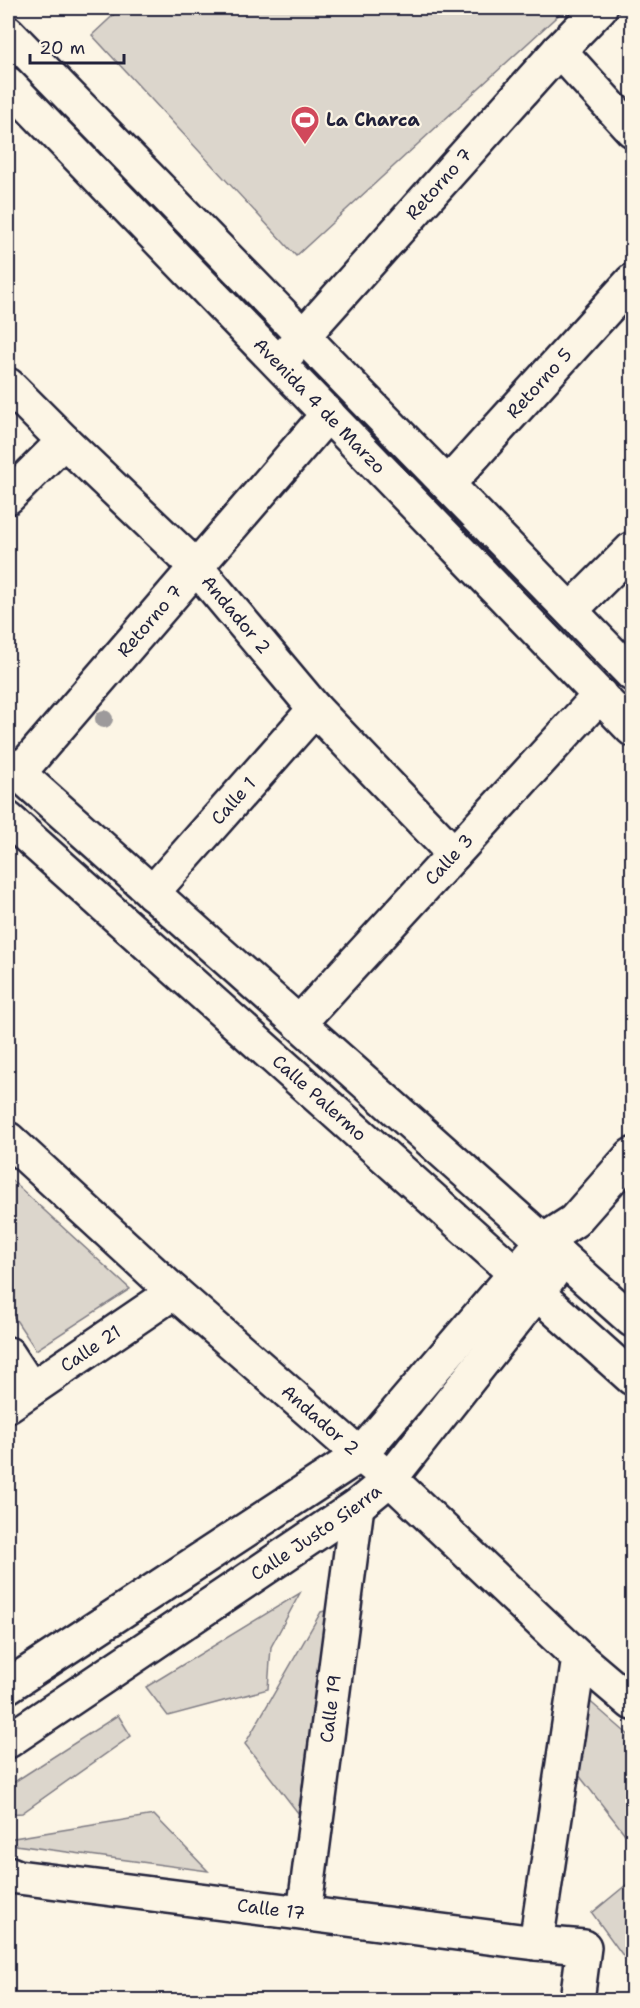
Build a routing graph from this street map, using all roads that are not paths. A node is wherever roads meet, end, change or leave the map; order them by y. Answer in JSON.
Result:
{"nodes":[{"id":1,"x":600,"y":8,"type":"edge"},
{"id":2,"x":8,"y":33,"type":"edge"},
{"id":3,"x":559,"y":51,"type":"junction"},
{"id":4,"x":8,"y":84,"type":"edge"},
{"id":5,"x":633,"y":130,"type":"edge"},
{"id":6,"x":633,"y":281,"type":"edge"},
{"id":7,"x":305,"y":336,"type":"junction"},
{"id":8,"x":279,"y":363,"type":"junction"},
{"id":9,"x":8,"y":385,"type":"edge"},
{"id":10,"x":328,"y":414,"type":"junction"},
{"id":11,"x":64,"y":441,"type":"junction"},
{"id":12,"x":448,"y":484,"type":"junction"},
{"id":13,"x":8,"y":497,"type":"edge"},
{"id":14,"x":633,"y":549,"type":"edge"},
{"id":15,"x":196,"y":567,"type":"junction"},
{"id":16,"x":570,"y":610,"type":"junction"},
{"id":17,"x":633,"y":674,"type":"edge"},
{"id":18,"x":600,"y":695,"type":"junction"},
{"id":19,"x":315,"y":709,"type":"junction"},
{"id":20,"x":633,"y":729,"type":"edge"},
{"id":21,"x":13,"y":769,"type":"edge"},
{"id":22,"x":8,"y":819,"type":"edge"},
{"id":23,"x":454,"y":854,"type":"junction"},
{"id":24,"x":152,"y":892,"type":"junction"},
{"id":25,"x":299,"y":1023,"type":"junction"},
{"id":26,"x":8,"y":1139,"type":"edge"},
{"id":27,"x":633,"y":1155,"type":"edge"},
{"id":28,"x":553,"y":1250,"type":"junction"},
{"id":29,"x":526,"y":1283,"type":"junction"},
{"id":30,"x":174,"y":1292,"type":"junction"},
{"id":31,"x":633,"y":1320,"type":"edge"},
{"id":32,"x":8,"y":1354,"type":"edge"},
{"id":33,"x":633,"y":1378,"type":"edge"},
{"id":34,"x":19,"y":1397,"type":"edge"},
{"id":35,"x":360,"y":1455,"type":"junction"},
{"id":36,"x":390,"y":1479,"type":"junction"},
{"id":37,"x":357,"y":1506,"type":"junction"},
{"id":38,"x":579,"y":1658,"type":"junction"},
{"id":39,"x":8,"y":1686,"type":"edge"},
{"id":40,"x":633,"y":1703,"type":"edge"},
{"id":41,"x":8,"y":1740,"type":"edge"},
{"id":42,"x":8,"y":1873,"type":"edge"},
{"id":43,"x":304,"y":1913,"type":"junction"},
{"id":44,"x":536,"y":1943,"type":"junction"},
{"id":45,"x":577,"y":2001,"type":"edge"}],
"edges":[{"from":1,"to":3,"type":"street","name":"Retorno 7"},
{"from":2,"to":7,"type":"street","name":"Avenida 4 de Marzo"},
{"from":3,"to":5,"type":"street"},
{"from":3,"to":7,"type":"street","name":"Retorno 7"},
{"from":4,"to":8,"type":"street","name":"Avenida 4 de Marzo"},
{"from":6,"to":12,"type":"street","name":"Retorno 5"},
{"from":7,"to":8,"type":"street","name":"Retorno 7"},
{"from":7,"to":12,"type":"street","name":"Avenida 4 de Marzo"},
{"from":8,"to":10,"type":"street","name":"Avenida 4 de Marzo"},
{"from":9,"to":11,"type":"street","name":"Andador 2"},
{"from":10,"to":15,"type":"street","name":"Retorno 7"},
{"from":10,"to":18,"type":"street","name":"Avenida 4 de Marzo"},
{"from":11,"to":13,"type":"street"},
{"from":11,"to":15,"type":"street","name":"Andador 2"},
{"from":12,"to":16,"type":"street","name":"Avenida 4 de Marzo"},
{"from":14,"to":16,"type":"street"},
{"from":15,"to":19,"type":"street","name":"Andador 2"},
{"from":15,"to":21,"type":"street","name":"Retorno 7"},
{"from":16,"to":17,"type":"street","name":"Avenida 4 de Marzo"},
{"from":18,"to":20,"type":"street","name":"Avenida 4 de Marzo"},
{"from":18,"to":23,"type":"street","name":"Calle 3"},
{"from":19,"to":23,"type":"street","name":"Andador 2"},
{"from":19,"to":24,"type":"street","name":"Calle 1"},
{"from":21,"to":24,"type":"street"},
{"from":22,"to":29,"type":"street","name":"Calle Palermo"},
{"from":23,"to":25,"type":"street","name":"Calle 3"},
{"from":24,"to":25,"type":"street"},
{"from":25,"to":28,"type":"street"},
{"from":26,"to":30,"type":"street","name":"Andador 2"},
{"from":27,"to":28,"type":"street","name":"Calle Justo Sierra"},
{"from":28,"to":29,"type":"street","name":"Calle Justo Sierra"},
{"from":28,"to":31,"type":"street"},
{"from":29,"to":33,"type":"street","name":"Calle Palermo"},
{"from":29,"to":35,"type":"street","name":"Calle Justo Sierra"},
{"from":29,"to":36,"type":"street","name":"Calle Justo Sierra"},
{"from":30,"to":34,"type":"street","name":"Calle 21"},
{"from":30,"to":35,"type":"street","name":"Andador 2"},
{"from":32,"to":34,"type":"street"},
{"from":35,"to":36,"type":"street","name":"Andador 2"},
{"from":35,"to":39,"type":"street","name":"Calle Justo Sierra"},
{"from":36,"to":37,"type":"street","name":"Calle Justo Sierra"},
{"from":36,"to":38,"type":"street","name":"Andador 2"},
{"from":37,"to":41,"type":"street","name":"Calle Justo Sierra"},
{"from":37,"to":43,"type":"street","name":"Calle 19"},
{"from":38,"to":40,"type":"street","name":"Andador 2"},
{"from":38,"to":44,"type":"street"},
{"from":42,"to":43,"type":"street","name":"Calle 17"},
{"from":43,"to":44,"type":"street","name":"Calle 17"},
{"from":44,"to":45,"type":"street","name":"Calle 17"}]}
